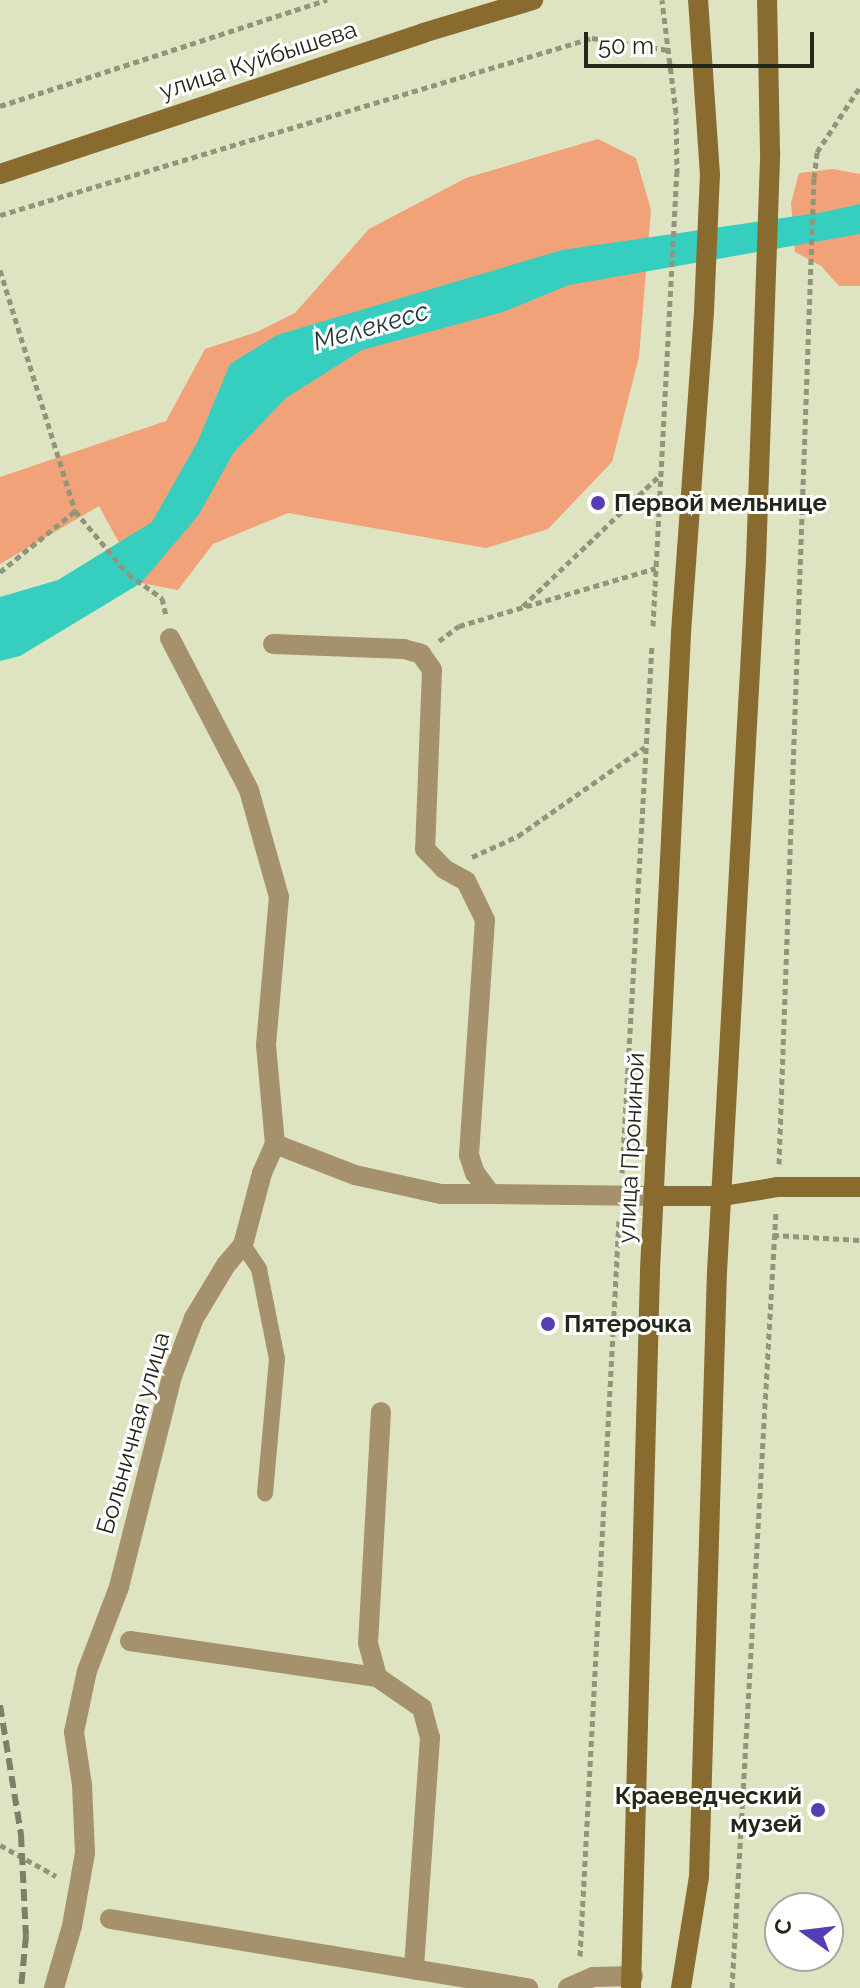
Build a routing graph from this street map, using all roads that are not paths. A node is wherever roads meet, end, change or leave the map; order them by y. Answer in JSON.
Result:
{"nodes":[{"id":1,"x":533,"y":0,"type":"edge"},
{"id":2,"x":698,"y":0,"type":"edge"},
{"id":3,"x":767,"y":0,"type":"edge"},
{"id":4,"x":0,"y":174,"type":"edge"},
{"id":5,"x":170,"y":638,"type":"road end"},
{"id":6,"x":273,"y":644,"type":"dead end"},
{"id":7,"x":275,"y":1144,"type":"junction"},
{"id":8,"x":860,"y":1187,"type":"edge"},
{"id":9,"x":491,"y":1194,"type":"junction"},
{"id":10,"x":655,"y":1196,"type":"junction"},
{"id":11,"x":723,"y":1196,"type":"junction"},
{"id":12,"x":243,"y":1245,"type":"junction"},
{"id":13,"x":381,"y":1412,"type":"dead end"},
{"id":14,"x":265,"y":1493,"type":"dead end"},
{"id":15,"x":130,"y":1641,"type":"dead end"},
{"id":16,"x":377,"y":1677,"type":"junction"},
{"id":17,"x":110,"y":1919,"type":"dead end"},
{"id":18,"x":414,"y":1969,"type":"junction"},
{"id":19,"x":632,"y":1982,"type":"edge"},
{"id":20,"x":573,"y":1986,"type":"edge"},
{"id":21,"x":54,"y":1988,"type":"edge"},
{"id":22,"x":528,"y":1988,"type":"edge"},
{"id":23,"x":681,"y":1988,"type":"edge"}],
"edges":[{"from":1,"to":4,"type":"main road","name":"улица Куйбышева"},
{"from":2,"to":10,"type":"main road","name":"улица Прониной"},
{"from":3,"to":11,"type":"main road"},
{"from":5,"to":7,"type":"street","name":"Больничная улица"},
{"from":6,"to":9,"type":"street"},
{"from":7,"to":9,"type":"street"},
{"from":7,"to":12,"type":"street","name":"Больничная улица"},
{"from":8,"to":11,"type":"main road"},
{"from":9,"to":10,"type":"street"},
{"from":10,"to":11,"type":"main road"},
{"from":10,"to":19,"type":"main road","name":"улица Прониной"},
{"from":11,"to":23,"type":"main road"},
{"from":12,"to":14,"type":"lane"},
{"from":12,"to":21,"type":"street","name":"Больничная улица"},
{"from":13,"to":16,"type":"street"},
{"from":15,"to":16,"type":"street"},
{"from":16,"to":18,"type":"street"},
{"from":17,"to":18,"type":"street"},
{"from":18,"to":22,"type":"street"},
{"from":19,"to":20,"type":"street"}]}
